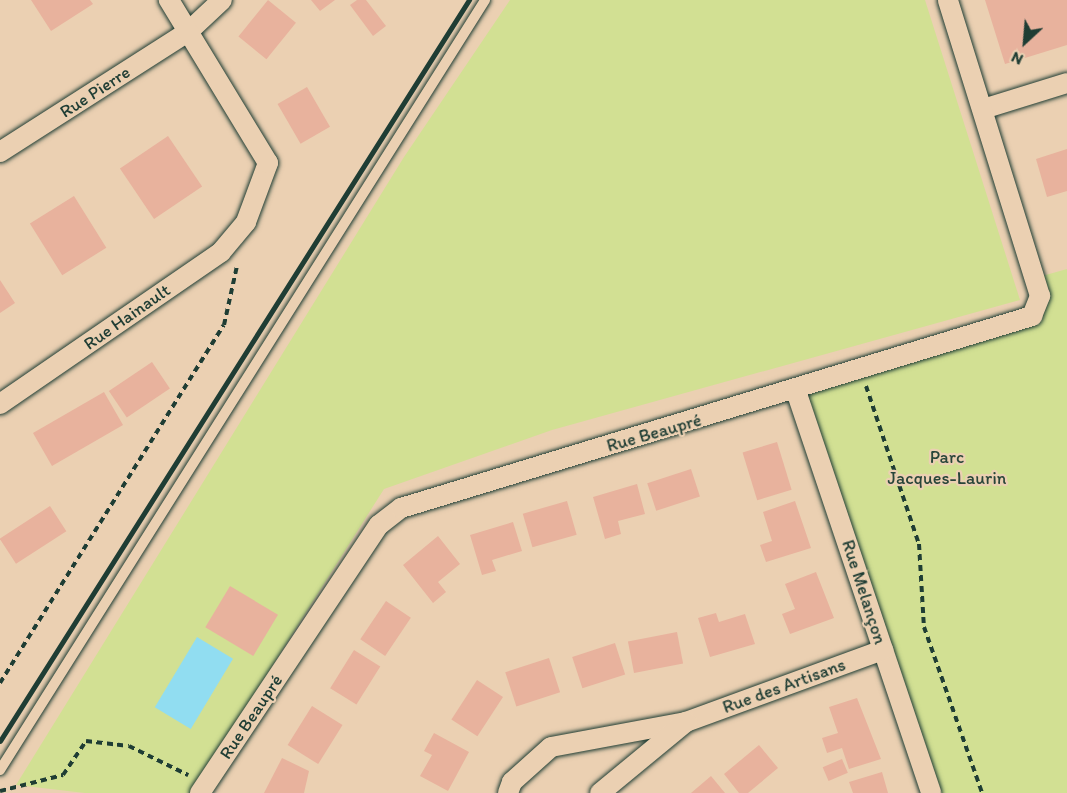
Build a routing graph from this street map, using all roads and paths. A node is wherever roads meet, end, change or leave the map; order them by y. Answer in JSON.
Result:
{"nodes":[{"id":1,"x":169,"y":0,"type":"edge"},
{"id":2,"x":222,"y":0,"type":"edge"},
{"id":3,"x":485,"y":0,"type":"edge"},
{"id":4,"x":948,"y":0,"type":"edge"},
{"id":5,"x":189,"y":31,"type":"junction"},
{"id":6,"x":1067,"y":83,"type":"edge"},
{"id":7,"x":983,"y":109,"type":"junction"},
{"id":8,"x":0,"y":152,"type":"edge"},
{"id":9,"x":239,"y":256,"type":"dead end"},
{"id":10,"x":861,"y":371,"type":"junction"},
{"id":11,"x":796,"y":391,"type":"junction"},
{"id":12,"x":0,"y":404,"type":"edge"},
{"id":13,"x":883,"y":650,"type":"junction"},
{"id":14,"x":0,"y":683,"type":"edge"},
{"id":15,"x":686,"y":722,"type":"junction"},
{"id":16,"x":0,"y":770,"type":"edge"},
{"id":17,"x":203,"y":788,"type":"edge"},
{"id":18,"x":0,"y":791,"type":"edge"},
{"id":19,"x":508,"y":793,"type":"edge"},
{"id":20,"x":600,"y":793,"type":"edge"},
{"id":21,"x":931,"y":793,"type":"edge"},
{"id":22,"x":982,"y":793,"type":"edge"}],
"edges":[{"from":1,"to":5,"type":"street"},
{"from":2,"to":5,"type":"street","name":"Rue Pierre"},
{"from":3,"to":16,"type":"lane"},
{"from":4,"to":7,"type":"street"},
{"from":5,"to":8,"type":"street","name":"Rue Pierre"},
{"from":5,"to":12,"type":"street","name":"Rue Hainault"},
{"from":6,"to":7,"type":"street"},
{"from":7,"to":10,"type":"street","name":"Rue Beaupré"},
{"from":9,"to":14,"type":"path"},
{"from":10,"to":11,"type":"street","name":"Rue Beaupré"},
{"from":10,"to":22,"type":"path"},
{"from":11,"to":13,"type":"street","name":"Rue Melançon"},
{"from":11,"to":17,"type":"street","name":"Rue Beaupré"},
{"from":13,"to":15,"type":"street","name":"Rue des Artisans"},
{"from":13,"to":21,"type":"street","name":"Rue Melançon"},
{"from":15,"to":19,"type":"street","name":"Rue des Artisans"},
{"from":15,"to":20,"type":"street","name":"Rue des Artisans"},
{"from":17,"to":18,"type":"path"}]}
